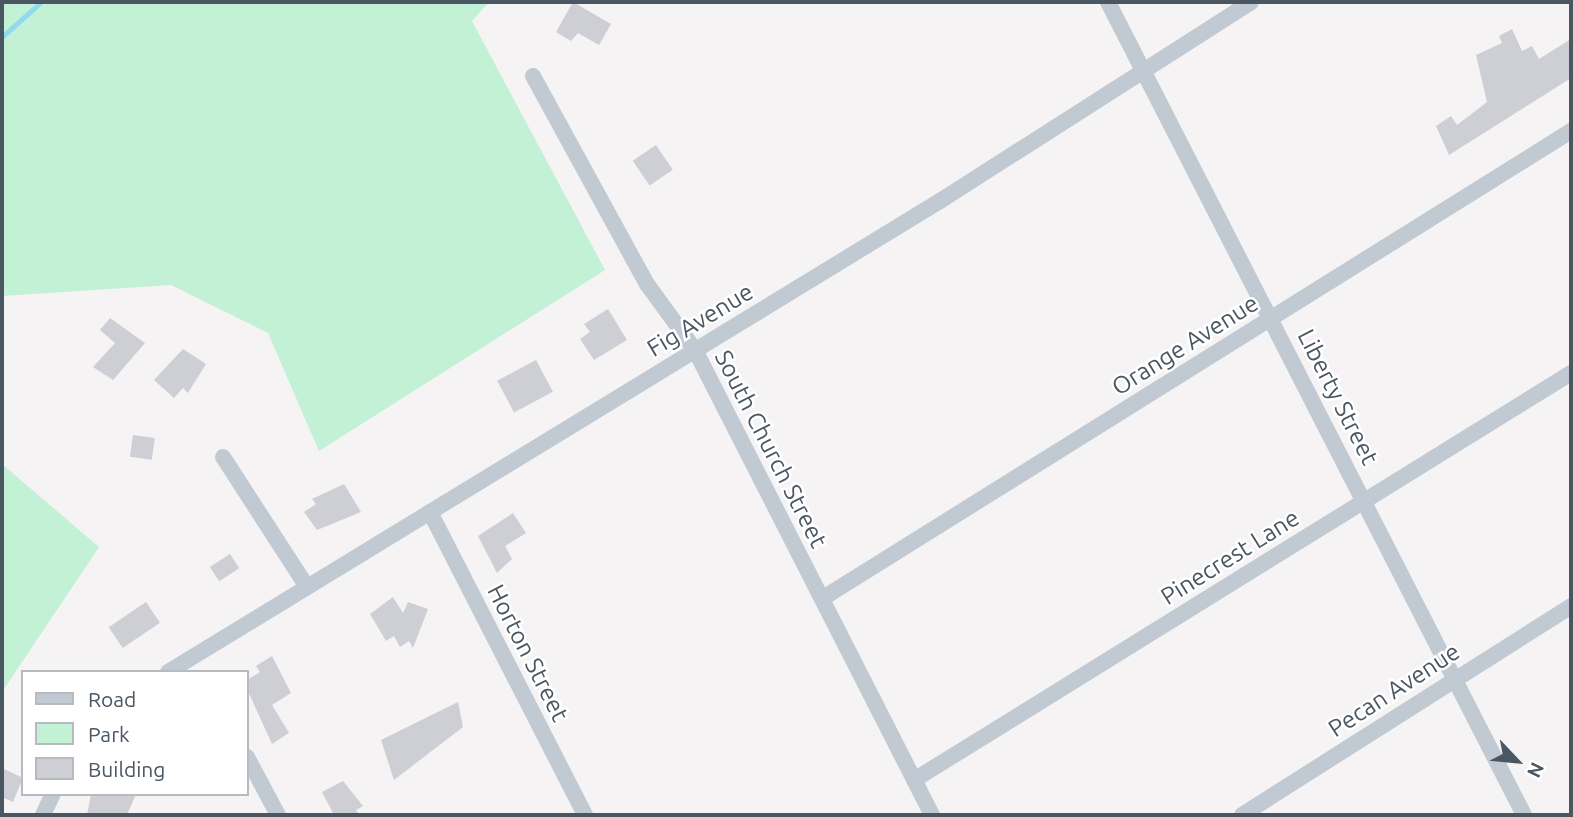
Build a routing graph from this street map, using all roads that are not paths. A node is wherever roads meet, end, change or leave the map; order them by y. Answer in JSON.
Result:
{"nodes":[{"id":1,"x":1108,"y":2,"type":"edge"},
{"id":2,"x":1251,"y":2,"type":"edge"},
{"id":3,"x":1144,"y":68,"type":"junction"},
{"id":4,"x":533,"y":76,"type":"dead end"},
{"id":5,"x":1571,"y":131,"type":"edge"},
{"id":6,"x":1272,"y":317,"type":"junction"},
{"id":7,"x":695,"y":349,"type":"junction"},
{"id":8,"x":1571,"y":373,"type":"edge"},
{"id":9,"x":223,"y":457,"type":"dead end"},
{"id":10,"x":1365,"y":500,"type":"junction"},
{"id":11,"x":430,"y":512,"type":"junction"},
{"id":12,"x":307,"y":587,"type":"junction"},
{"id":13,"x":823,"y":598,"type":"junction"},
{"id":14,"x":1571,"y":606,"type":"edge"},
{"id":15,"x":196,"y":664,"type":"edge"},
{"id":16,"x":175,"y":670,"type":"edge"},
{"id":17,"x":1456,"y":677,"type":"junction"},
{"id":18,"x":248,"y":759,"type":"edge"},
{"id":19,"x":914,"y":780,"type":"junction"},
{"id":20,"x":52,"y":796,"type":"edge"},
{"id":21,"x":43,"y":815,"type":"edge"},
{"id":22,"x":278,"y":815,"type":"edge"},
{"id":23,"x":585,"y":815,"type":"edge"},
{"id":24,"x":932,"y":815,"type":"edge"},
{"id":25,"x":1242,"y":815,"type":"edge"},
{"id":26,"x":1524,"y":815,"type":"edge"}],
"edges":[{"from":1,"to":3,"type":"street","name":"Liberty Street"},
{"from":2,"to":3,"type":"street","name":"Fig Avenue"},
{"from":3,"to":6,"type":"street","name":"Liberty Street"},
{"from":3,"to":7,"type":"street","name":"Fig Avenue"},
{"from":4,"to":7,"type":"street","name":"South Church Street"},
{"from":5,"to":6,"type":"street","name":"Orange Avenue"},
{"from":6,"to":10,"type":"street","name":"Liberty Street"},
{"from":6,"to":13,"type":"street","name":"Orange Avenue"},
{"from":7,"to":11,"type":"street","name":"Fig Avenue"},
{"from":7,"to":13,"type":"street","name":"South Church Street"},
{"from":8,"to":10,"type":"street","name":"Pinecrest Lane"},
{"from":9,"to":12,"type":"street"},
{"from":10,"to":17,"type":"street","name":"Liberty Street"},
{"from":10,"to":19,"type":"street","name":"Pinecrest Lane"},
{"from":11,"to":12,"type":"street","name":"Fig Avenue"},
{"from":11,"to":23,"type":"street","name":"Horton Street"},
{"from":12,"to":15,"type":"street","name":"Fig Avenue"},
{"from":13,"to":19,"type":"street","name":"South Church Street"},
{"from":14,"to":17,"type":"street","name":"Pecan Avenue"},
{"from":15,"to":16,"type":"street","name":"Fig Avenue"},
{"from":17,"to":25,"type":"street","name":"Pecan Avenue"},
{"from":17,"to":26,"type":"street","name":"Liberty Street"},
{"from":18,"to":22,"type":"street"},
{"from":19,"to":24,"type":"street","name":"South Church Street"},
{"from":20,"to":21,"type":"street"}]}
